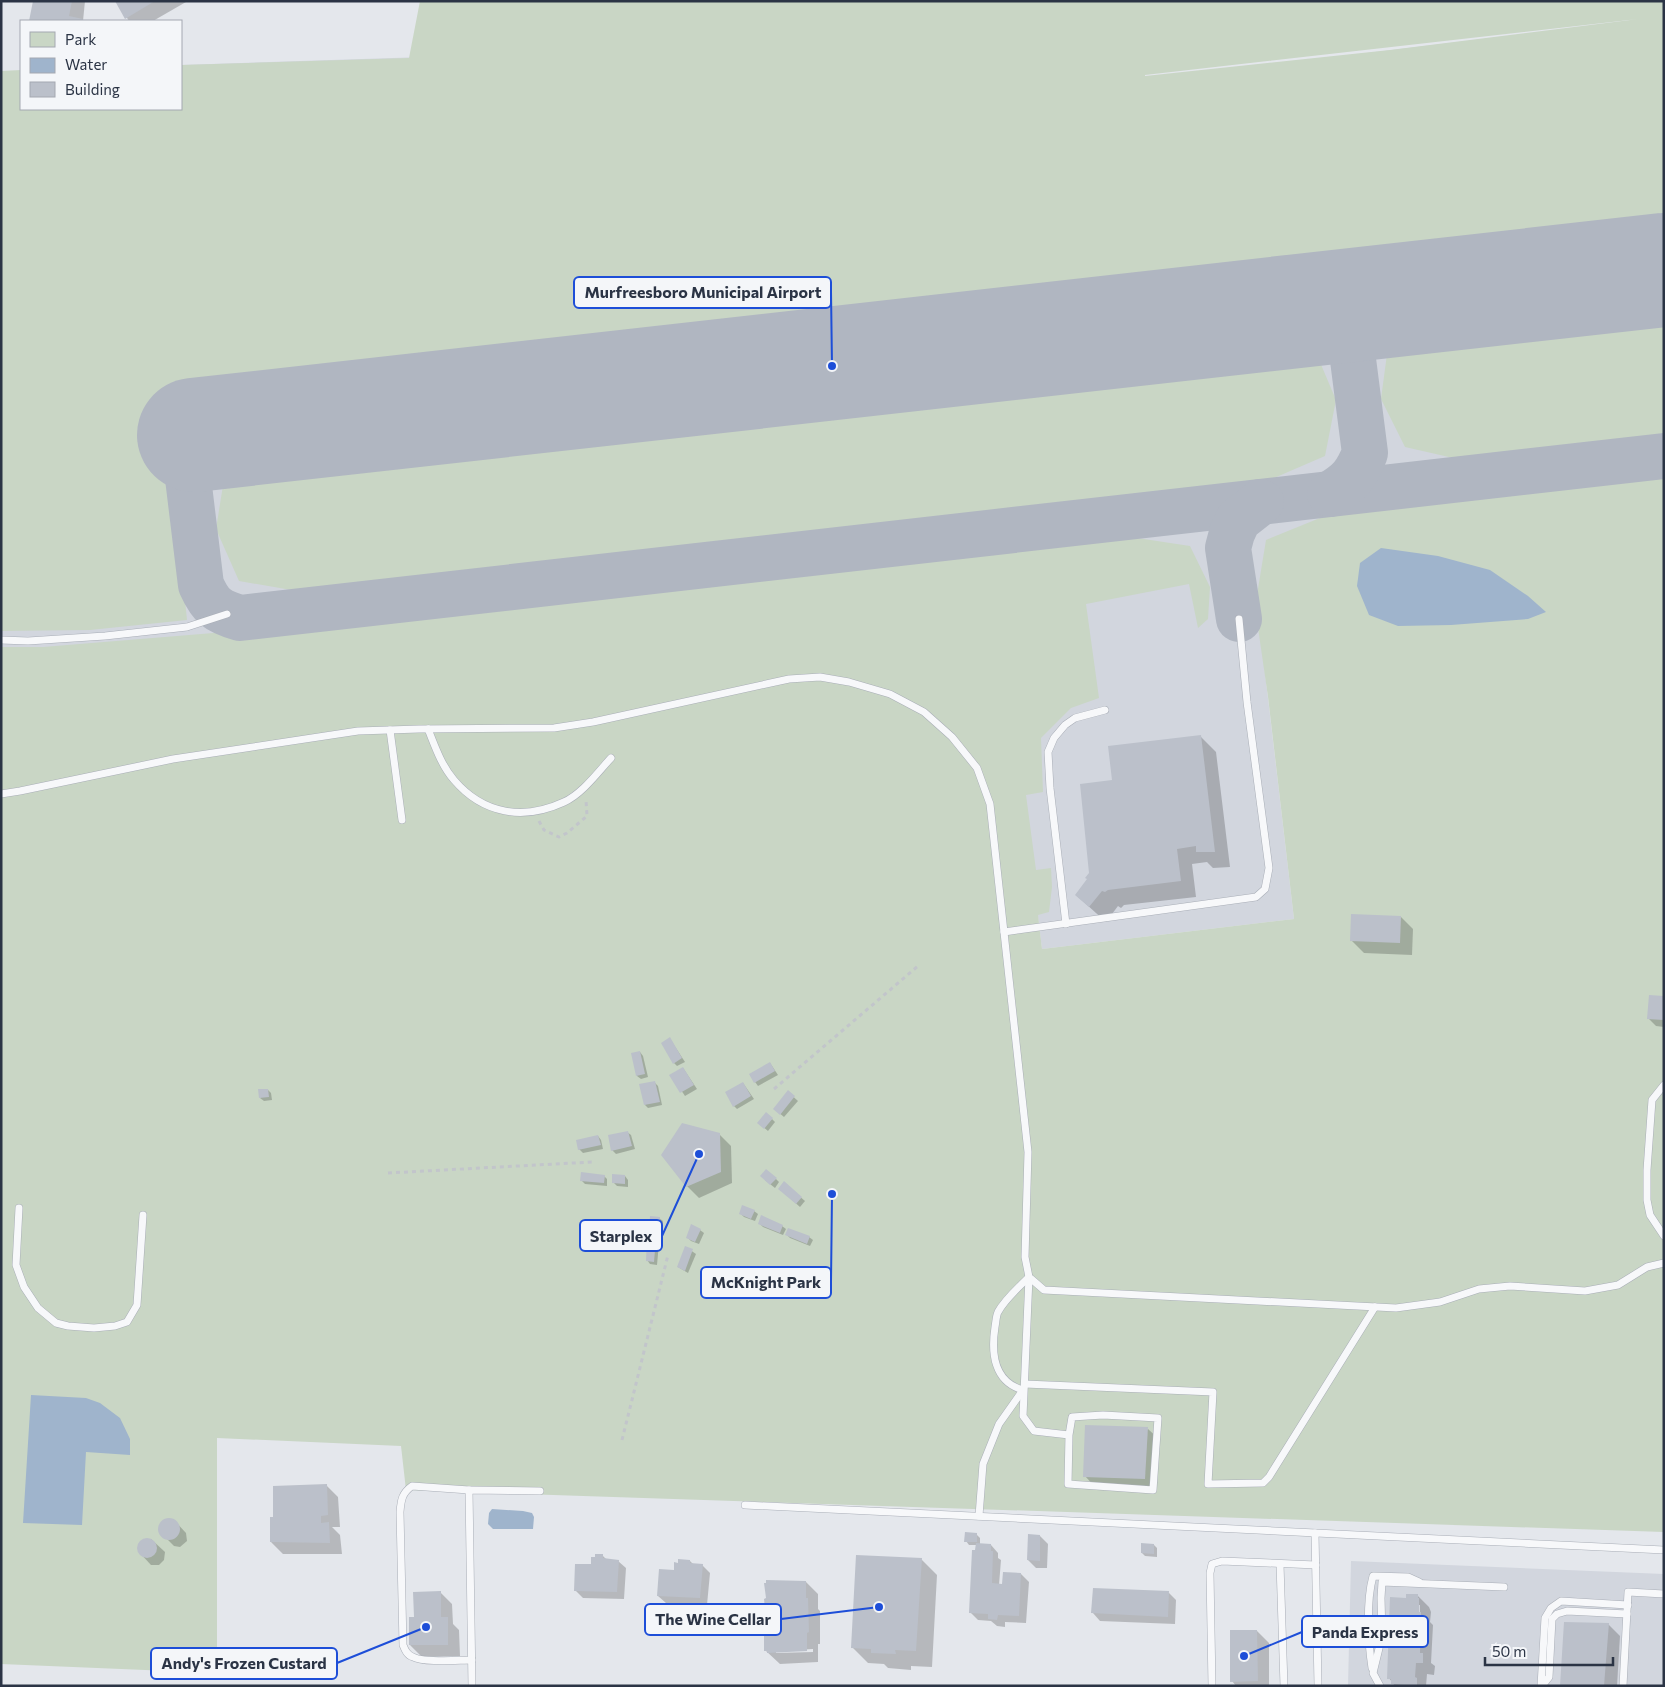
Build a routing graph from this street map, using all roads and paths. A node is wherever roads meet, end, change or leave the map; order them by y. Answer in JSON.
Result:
{"nodes":[{"id":1,"x":227,"y":614,"type":"dead end"},
{"id":2,"x":1239,"y":619,"type":"dead end"},
{"id":3,"x":1,"y":640,"type":"edge"},
{"id":4,"x":1105,"y":710,"type":"dead end"},
{"id":5,"x":428,"y":729,"type":"junction"},
{"id":6,"x":390,"y":730,"type":"junction"},
{"id":7,"x":611,"y":758,"type":"dead end"},
{"id":8,"x":584,"y":787,"type":"junction"},
{"id":9,"x":1,"y":794,"type":"edge"},
{"id":10,"x":535,"y":811,"type":"junction"},
{"id":11,"x":402,"y":820,"type":"dead end"},
{"id":12,"x":1066,"y":924,"type":"junction"},
{"id":13,"x":1004,"y":932,"type":"junction"},
{"id":14,"x":918,"y":966,"type":"dead end"},
{"id":15,"x":1664,"y":1085,"type":"edge"},
{"id":16,"x":774,"y":1089,"type":"dead end"},
{"id":17,"x":592,"y":1162,"type":"dead end"},
{"id":18,"x":388,"y":1174,"type":"dead end"},
{"id":19,"x":19,"y":1208,"type":"dead end"},
{"id":20,"x":143,"y":1215,"type":"dead end"},
{"id":21,"x":1663,"y":1233,"type":"edge"},
{"id":22,"x":668,"y":1255,"type":"dead end"},
{"id":23,"x":1664,"y":1263,"type":"edge"},
{"id":24,"x":1028,"y":1277,"type":"junction"},
{"id":25,"x":1375,"y":1307,"type":"junction"},
{"id":26,"x":1024,"y":1386,"type":"junction"},
{"id":27,"x":1069,"y":1435,"type":"junction"},
{"id":28,"x":622,"y":1440,"type":"dead end"},
{"id":29,"x":469,"y":1490,"type":"junction"},
{"id":30,"x":540,"y":1491,"type":"dead end"},
{"id":31,"x":745,"y":1505,"type":"dead end"},
{"id":32,"x":979,"y":1516,"type":"junction"},
{"id":33,"x":1315,"y":1533,"type":"junction"},
{"id":34,"x":1664,"y":1550,"type":"edge"},
{"id":35,"x":1280,"y":1564,"type":"junction"},
{"id":36,"x":1316,"y":1565,"type":"junction"},
{"id":37,"x":1424,"y":1584,"type":"junction"},
{"id":38,"x":1504,"y":1587,"type":"dead end"},
{"id":39,"x":1664,"y":1594,"type":"edge"},
{"id":40,"x":1628,"y":1605,"type":"junction"},
{"id":41,"x":1627,"y":1614,"type":"junction"},
{"id":42,"x":472,"y":1660,"type":"junction"},
{"id":43,"x":1373,"y":1673,"type":"junction"},
{"id":44,"x":472,"y":1686,"type":"edge"},
{"id":45,"x":1212,"y":1686,"type":"edge"},
{"id":46,"x":1284,"y":1686,"type":"edge"},
{"id":47,"x":1318,"y":1686,"type":"edge"},
{"id":48,"x":1380,"y":1686,"type":"edge"},
{"id":49,"x":1541,"y":1686,"type":"edge"},
{"id":50,"x":1623,"y":1686,"type":"edge"}],
"edges":[{"from":1,"to":3,"type":"lane"},
{"from":2,"to":12,"type":"lane"},
{"from":4,"to":12,"type":"lane"},
{"from":5,"to":6,"type":"lane"},
{"from":5,"to":10,"type":"lane"},
{"from":5,"to":13,"type":"lane"},
{"from":6,"to":9,"type":"lane"},
{"from":6,"to":11,"type":"lane"},
{"from":7,"to":8,"type":"lane"},
{"from":8,"to":10,"type":"lane"},
{"from":8,"to":10,"type":"path"},
{"from":12,"to":13,"type":"lane"},
{"from":13,"to":24,"type":"lane"},
{"from":14,"to":16,"type":"path"},
{"from":15,"to":21,"type":"lane"},
{"from":17,"to":18,"type":"path"},
{"from":19,"to":20,"type":"lane"},
{"from":22,"to":28,"type":"path"},
{"from":23,"to":25,"type":"lane"},
{"from":24,"to":25,"type":"lane"},
{"from":24,"to":26,"type":"lane"},
{"from":24,"to":26,"type":"lane"},
{"from":25,"to":26,"type":"lane"},
{"from":26,"to":27,"type":"lane"},
{"from":26,"to":32,"type":"lane"},
{"from":27,"to":27,"type":"lane"},
{"from":29,"to":30,"type":"lane"},
{"from":29,"to":42,"type":"lane"},
{"from":29,"to":42,"type":"lane"},
{"from":31,"to":32,"type":"lane"},
{"from":32,"to":33,"type":"lane"},
{"from":33,"to":34,"type":"lane"},
{"from":33,"to":36,"type":"lane"},
{"from":35,"to":36,"type":"lane"},
{"from":35,"to":45,"type":"lane"},
{"from":35,"to":46,"type":"lane"},
{"from":36,"to":47,"type":"lane"},
{"from":37,"to":38,"type":"lane"},
{"from":37,"to":43,"type":"lane"},
{"from":37,"to":43,"type":"lane"},
{"from":39,"to":40,"type":"lane"},
{"from":40,"to":41,"type":"lane"},
{"from":40,"to":49,"type":"lane"},
{"from":41,"to":49,"type":"lane"},
{"from":41,"to":50,"type":"lane"},
{"from":42,"to":44,"type":"lane"},
{"from":43,"to":48,"type":"lane"}]}
